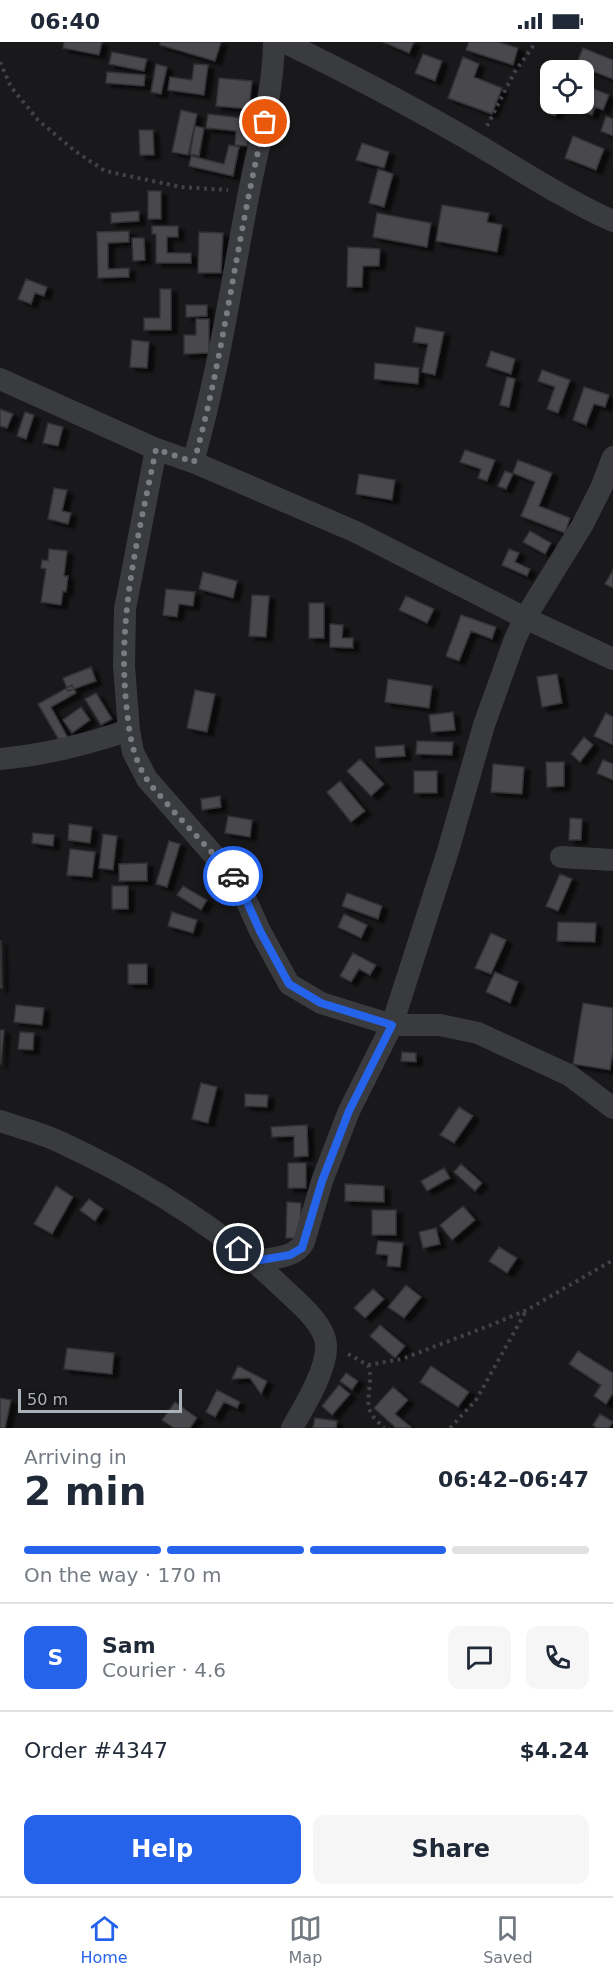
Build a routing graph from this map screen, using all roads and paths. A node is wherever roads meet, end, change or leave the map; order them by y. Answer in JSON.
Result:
{"nodes":[{"id":1,"x":274,"y":42,"type":"edge"},
{"id":2,"x":284,"y":42,"type":"edge"},
{"id":3,"x":536,"y":42,"type":"edge"},
{"id":4,"x":0,"y":62,"type":"edge"},
{"id":5,"x":478,"y":145,"type":"junction"},
{"id":6,"x":249,"y":188,"type":"junction"},
{"id":7,"x":613,"y":221,"type":"edge"},
{"id":8,"x":0,"y":379,"type":"edge"},
{"id":9,"x":156,"y":449,"type":"junction"},
{"id":10,"x":613,"y":457,"type":"edge"},
{"id":11,"x":194,"y":462,"type":"junction"},
{"id":12,"x":525,"y":618,"type":"junction"},
{"id":13,"x":613,"y":659,"type":"edge"},
{"id":14,"x":129,"y":730,"type":"junction"},
{"id":15,"x":0,"y":759,"type":"edge"},
{"id":16,"x":561,"y":858,"type":"dead end"},
{"id":17,"x":613,"y":860,"type":"edge"},
{"id":18,"x":392,"y":1025,"type":"junction"},
{"id":19,"x":613,"y":1108,"type":"edge"},
{"id":20,"x":0,"y":1121,"type":"edge"},
{"id":21,"x":613,"y":1260,"type":"edge"},
{"id":22,"x":254,"y":1261,"type":"junction"},
{"id":23,"x":527,"y":1310,"type":"junction"},
{"id":24,"x":326,"y":1344,"type":"junction"},
{"id":25,"x":368,"y":1365,"type":"junction"},
{"id":26,"x":292,"y":1428,"type":"edge"},
{"id":27,"x":384,"y":1428,"type":"edge"},
{"id":28,"x":450,"y":1428,"type":"edge"}],
"edges":[{"from":1,"to":6,"type":"street"},
{"from":2,"to":5,"type":"street"},
{"from":3,"to":5,"type":"path"},
{"from":4,"to":6,"type":"path"},
{"from":5,"to":7,"type":"street"},
{"from":6,"to":11,"type":"street"},
{"from":8,"to":9,"type":"street"},
{"from":9,"to":11,"type":"street"},
{"from":9,"to":14,"type":"street"},
{"from":10,"to":12,"type":"street"},
{"from":11,"to":12,"type":"street"},
{"from":12,"to":13,"type":"street"},
{"from":12,"to":18,"type":"street"},
{"from":14,"to":15,"type":"street"},
{"from":14,"to":18,"type":"street"},
{"from":16,"to":17,"type":"street"},
{"from":18,"to":19,"type":"street"},
{"from":18,"to":22,"type":"street"},
{"from":20,"to":22,"type":"street"},
{"from":21,"to":23,"type":"path"},
{"from":22,"to":24,"type":"street"},
{"from":23,"to":25,"type":"path"},
{"from":23,"to":28,"type":"path"},
{"from":24,"to":25,"type":"path"},
{"from":24,"to":26,"type":"street"},
{"from":25,"to":27,"type":"path"}]}
